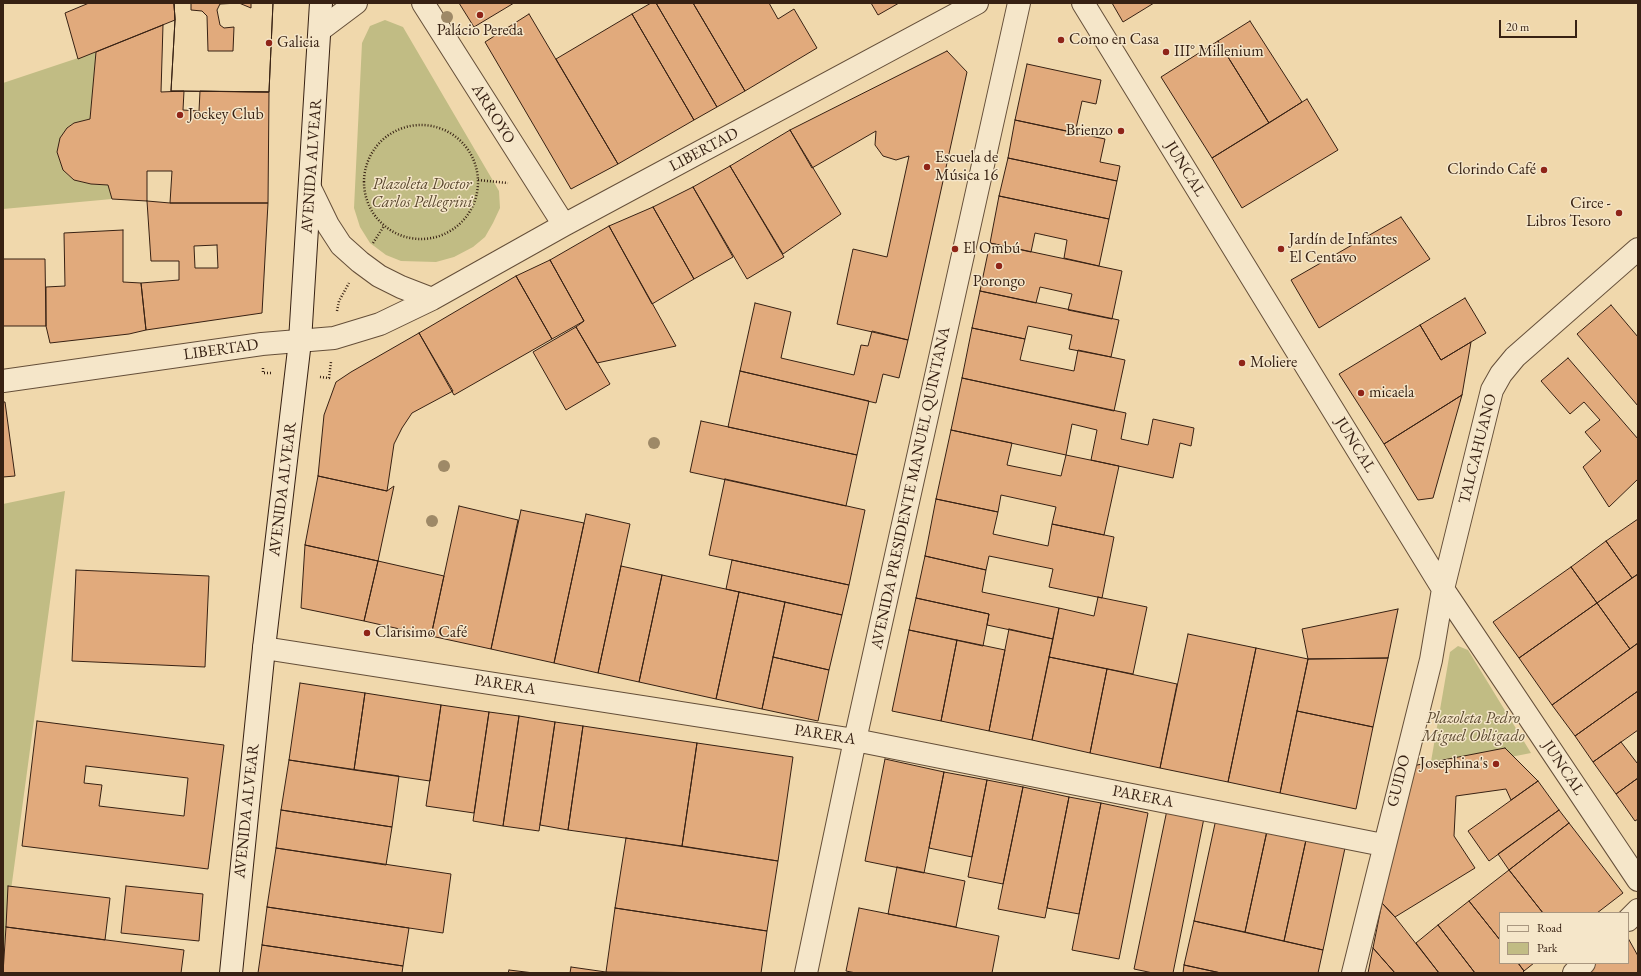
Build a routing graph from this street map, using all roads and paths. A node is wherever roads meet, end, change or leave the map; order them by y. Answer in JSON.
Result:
{"nodes":[{"id":1,"x":321,"y":3,"type":"edge"},
{"id":2,"x":356,"y":3,"type":"edge"},
{"id":3,"x":423,"y":3,"type":"edge"},
{"id":4,"x":977,"y":3,"type":"edge"},
{"id":5,"x":1019,"y":3,"type":"edge"},
{"id":6,"x":1083,"y":3,"type":"edge"},
{"id":7,"x":320,"y":30,"type":"junction"},
{"id":8,"x":413,"y":126,"type":"joint"},
{"id":9,"x":311,"y":190,"type":"junction"},
{"id":10,"x":564,"y":225,"type":"junction"},
{"id":11,"x":1638,"y":249,"type":"edge"},
{"id":12,"x":432,"y":299,"type":"junction"},
{"id":13,"x":300,"y":341,"type":"junction"},
{"id":14,"x":3,"y":381,"type":"edge"},
{"id":15,"x":1443,"y":589,"type":"junction"},
{"id":16,"x":264,"y":648,"type":"junction"},
{"id":17,"x":855,"y":740,"type":"junction"},
{"id":18,"x":1383,"y":845,"type":"junction"},
{"id":19,"x":1638,"y":880,"type":"edge"},
{"id":20,"x":1638,"y":910,"type":"edge"},
{"id":21,"x":1629,"y":919,"type":"edge"},
{"id":22,"x":1583,"y":964,"type":"edge"},
{"id":23,"x":231,"y":973,"type":"edge"},
{"id":24,"x":806,"y":973,"type":"edge"},
{"id":25,"x":1353,"y":973,"type":"edge"},
{"id":26,"x":1574,"y":973,"type":"edge"}],
"edges":[{"from":1,"to":7,"type":"street","name":"AVENIDA ALVEAR"},
{"from":2,"to":7,"type":"street"},
{"from":3,"to":10,"type":"street","name":"ARROYO"},
{"from":4,"to":10,"type":"street","name":"LIBERTAD"},
{"from":5,"to":17,"type":"street","name":"AVENIDA PRESIDENTE MANUEL QUINTANA"},
{"from":6,"to":15,"type":"street","name":"JUNCAL"},
{"from":7,"to":9,"type":"street","name":"AVENIDA ALVEAR"},
{"from":8,"to":8,"type":"path"},
{"from":9,"to":12,"type":"street"},
{"from":9,"to":13,"type":"street","name":"AVENIDA ALVEAR"},
{"from":10,"to":12,"type":"street","name":"LIBERTAD"},
{"from":11,"to":15,"type":"street","name":"TALCAHUANO"},
{"from":12,"to":13,"type":"street","name":"LIBERTAD"},
{"from":13,"to":14,"type":"street","name":"LIBERTAD"},
{"from":13,"to":16,"type":"street","name":"AVENIDA ALVEAR"},
{"from":15,"to":18,"type":"street","name":"GUIDO"},
{"from":15,"to":19,"type":"street","name":"JUNCAL"},
{"from":16,"to":17,"type":"street","name":"PARERA"},
{"from":16,"to":23,"type":"street","name":"AVENIDA ALVEAR"},
{"from":17,"to":18,"type":"street","name":"PARERA"},
{"from":17,"to":24,"type":"street","name":"AVENIDA PRESIDENTE MANUEL QUINTANA"},
{"from":18,"to":25,"type":"street","name":"GUIDO"},
{"from":20,"to":21,"type":"street"},
{"from":22,"to":26,"type":"street"}]}
